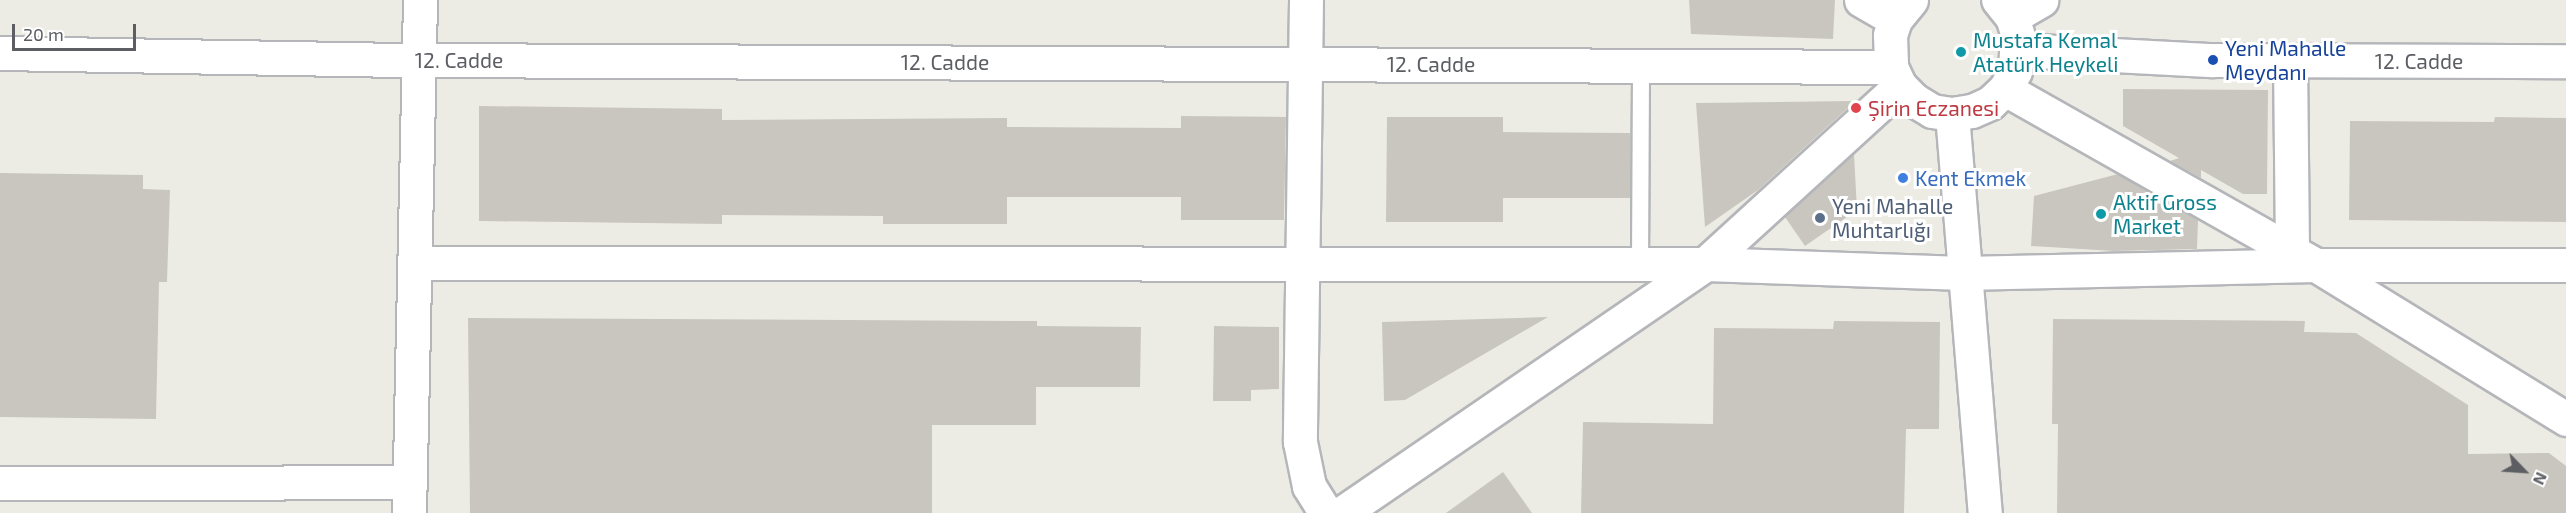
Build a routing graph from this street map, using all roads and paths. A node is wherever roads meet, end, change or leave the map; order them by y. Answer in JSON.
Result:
{"nodes":[{"id":1,"x":420,"y":0,"type":"edge"},
{"id":2,"x":1306,"y":0,"type":"edge"},
{"id":3,"x":1861,"y":0,"type":"edge"},
{"id":4,"x":2042,"y":0,"type":"edge"},
{"id":5,"x":2005,"y":9,"type":"edge"},
{"id":6,"x":1903,"y":10,"type":"edge"},
{"id":7,"x":2019,"y":50,"type":"junction"},
{"id":8,"x":0,"y":53,"type":"edge"},
{"id":9,"x":419,"y":60,"type":"junction"},
{"id":10,"x":2290,"y":60,"type":"junction"},
{"id":11,"x":2566,"y":61,"type":"edge"},
{"id":12,"x":1305,"y":64,"type":"junction"},
{"id":13,"x":1641,"y":66,"type":"junction"},
{"id":14,"x":1895,"y":76,"type":"junction"},
{"id":15,"x":2005,"y":89,"type":"junction"},
{"id":16,"x":1952,"y":114,"type":"junction"},
{"id":17,"x":2304,"y":258,"type":"junction"},
{"id":18,"x":415,"y":263,"type":"junction"},
{"id":19,"x":1301,"y":264,"type":"junction"},
{"id":20,"x":1640,"y":264,"type":"junction"},
{"id":21,"x":1705,"y":264,"type":"junction"},
{"id":22,"x":2566,"y":265,"type":"edge"},
{"id":23,"x":1963,"y":273,"type":"junction"},
{"id":24,"x":2566,"y":418,"type":"edge"},
{"id":25,"x":0,"y":483,"type":"edge"},
{"id":26,"x":410,"y":498,"type":"edge"},
{"id":27,"x":1326,"y":513,"type":"edge"},
{"id":28,"x":1342,"y":513,"type":"edge"},
{"id":29,"x":1985,"y":513,"type":"edge"}],
"edges":[{"from":1,"to":9,"type":"street"},
{"from":2,"to":12,"type":"street"},
{"from":3,"to":6,"type":"street"},
{"from":4,"to":5,"type":"street"},
{"from":5,"to":7,"type":"street"},
{"from":6,"to":14,"type":"street"},
{"from":7,"to":10,"type":"street","name":"12. Cadde"},
{"from":7,"to":15,"type":"street"},
{"from":8,"to":9,"type":"street","name":"12. Cadde"},
{"from":9,"to":12,"type":"street","name":"12. Cadde"},
{"from":9,"to":18,"type":"street"},
{"from":10,"to":11,"type":"street","name":"12. Cadde"},
{"from":10,"to":17,"type":"street"},
{"from":12,"to":13,"type":"street","name":"12. Cadde"},
{"from":12,"to":19,"type":"street"},
{"from":13,"to":14,"type":"street","name":"12. Cadde"},
{"from":13,"to":20,"type":"lane"},
{"from":14,"to":16,"type":"street"},
{"from":14,"to":21,"type":"street"},
{"from":15,"to":16,"type":"street"},
{"from":15,"to":17,"type":"street"},
{"from":16,"to":23,"type":"street"},
{"from":17,"to":22,"type":"street"},
{"from":17,"to":23,"type":"street"},
{"from":17,"to":24,"type":"street"},
{"from":18,"to":19,"type":"street"},
{"from":18,"to":26,"type":"street"},
{"from":19,"to":20,"type":"street"},
{"from":19,"to":27,"type":"street"},
{"from":20,"to":21,"type":"street"},
{"from":21,"to":23,"type":"street"},
{"from":21,"to":28,"type":"street"},
{"from":23,"to":29,"type":"street"},
{"from":25,"to":26,"type":"street"}]}
